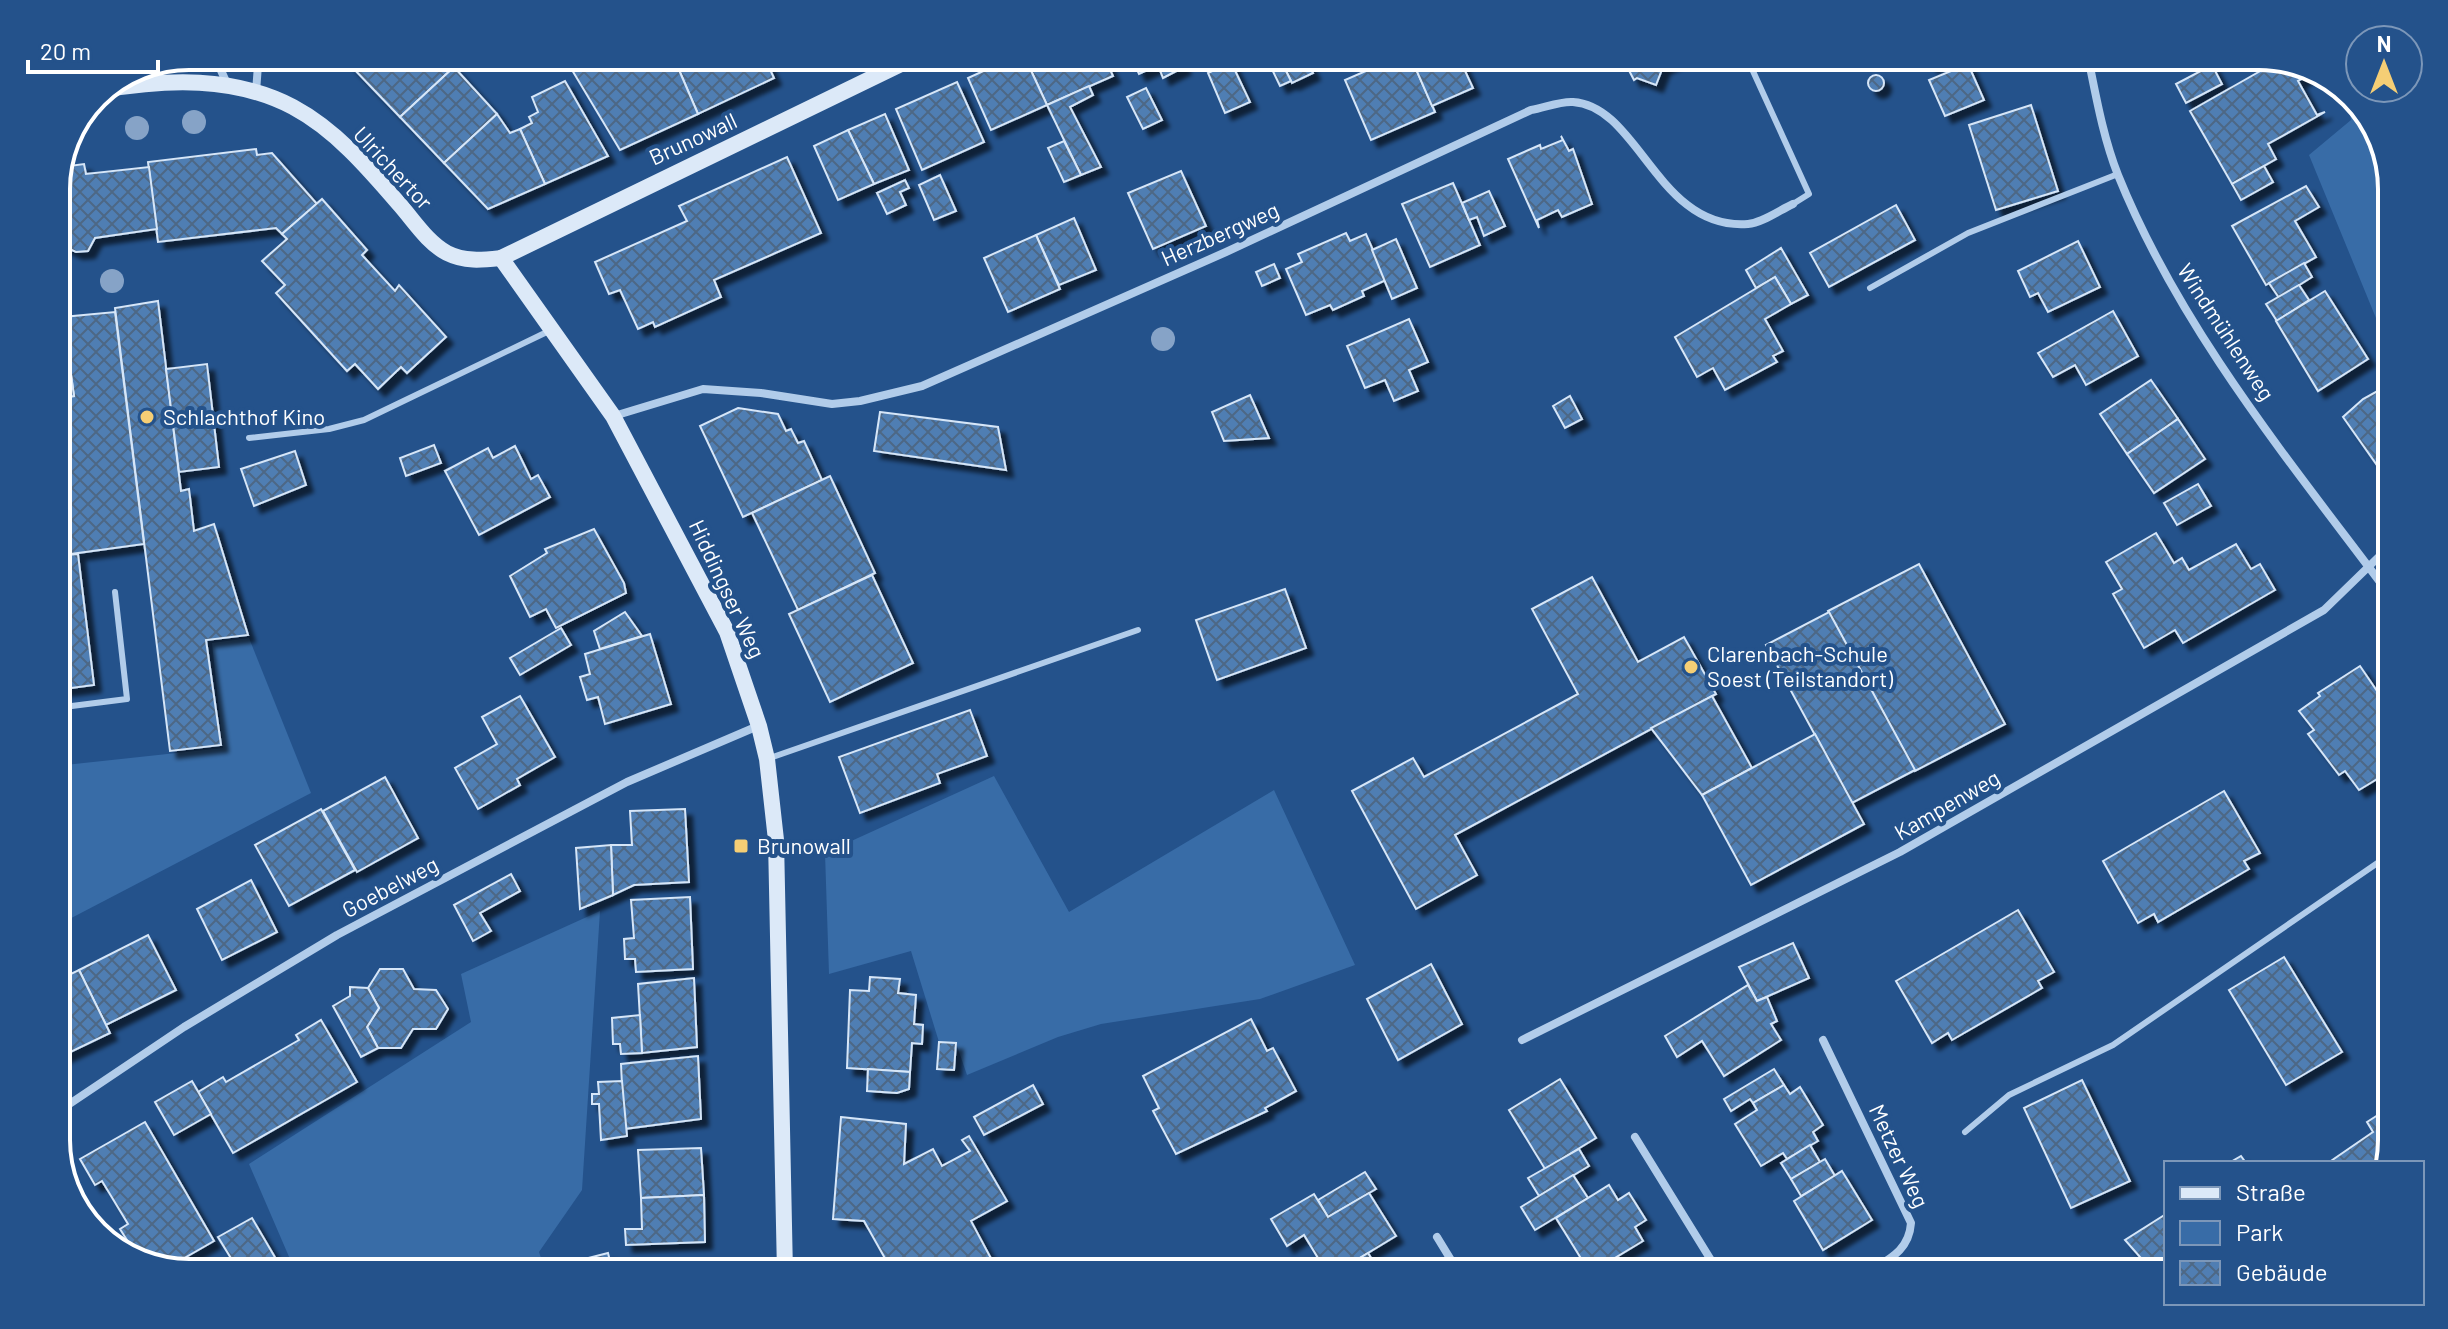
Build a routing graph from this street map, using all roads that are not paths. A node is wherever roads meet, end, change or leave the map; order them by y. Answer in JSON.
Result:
{"nodes":[{"id":1,"x":221,"y":70,"type":"edge"},
{"id":2,"x":258,"y":70,"type":"edge"},
{"id":3,"x":889,"y":70,"type":"edge"},
{"id":4,"x":1752,"y":70,"type":"edge"},
{"id":5,"x":2091,"y":70,"type":"edge"},
{"id":6,"x":130,"y":86,"type":"edge"},
{"id":7,"x":228,"y":86,"type":"junction"},
{"id":8,"x":256,"y":92,"type":"junction"},
{"id":9,"x":2118,"y":174,"type":"junction"},
{"id":10,"x":1793,"y":204,"type":"joint"},
{"id":11,"x":501,"y":258,"type":"junction"},
{"id":12,"x":1870,"y":288,"type":"dead end"},
{"id":13,"x":552,"y":330,"type":"junction"},
{"id":14,"x":613,"y":416,"type":"junction"},
{"id":15,"x":249,"y":438,"type":"dead end"},
{"id":16,"x":2378,"y":560,"type":"edge"},
{"id":17,"x":2370,"y":569,"type":"junction"},
{"id":18,"x":2378,"y":580,"type":"edge"},
{"id":19,"x":115,"y":592,"type":"dead end"},
{"id":20,"x":1138,"y":630,"type":"dead end"},
{"id":21,"x":70,"y":706,"type":"edge"},
{"id":22,"x":759,"y":726,"type":"junction"},
{"id":23,"x":767,"y":759,"type":"junction"},
{"id":24,"x":2378,"y":863,"type":"edge"},
{"id":25,"x":1522,"y":1040,"type":"dead end"},
{"id":26,"x":1823,"y":1040,"type":"dead end"},
{"id":27,"x":70,"y":1104,"type":"edge"},
{"id":28,"x":1965,"y":1132,"type":"dead end"},
{"id":29,"x":1635,"y":1137,"type":"dead end"},
{"id":30,"x":1437,"y":1237,"type":"dead end"},
{"id":31,"x":785,"y":1259,"type":"edge"},
{"id":32,"x":1450,"y":1259,"type":"edge"},
{"id":33,"x":1710,"y":1259,"type":"edge"},
{"id":34,"x":1889,"y":1259,"type":"edge"}],
"edges":[{"from":1,"to":7,"type":"street"},
{"from":2,"to":8,"type":"street"},
{"from":3,"to":11,"type":"street","name":"Brunowall"},
{"from":4,"to":10,"type":"lane"},
{"from":5,"to":9,"type":"street","name":"Windmühlenweg"},
{"from":6,"to":7,"type":"street","name":"Ulrichertor"},
{"from":7,"to":8,"type":"street","name":"Ulrichertor"},
{"from":8,"to":11,"type":"street","name":"Ulrichertor"},
{"from":9,"to":12,"type":"lane"},
{"from":9,"to":17,"type":"street","name":"Windmühlenweg"},
{"from":10,"to":14,"type":"street","name":"Herzbergweg"},
{"from":11,"to":13,"type":"street","name":"Hiddingser Weg"},
{"from":13,"to":14,"type":"street","name":"Hiddingser Weg"},
{"from":13,"to":15,"type":"lane"},
{"from":14,"to":22,"type":"street","name":"Hiddingser Weg"},
{"from":16,"to":17,"type":"street","name":"Kampenweg"},
{"from":17,"to":18,"type":"street","name":"Windmühlenweg"},
{"from":17,"to":25,"type":"street","name":"Kampenweg"},
{"from":19,"to":21,"type":"lane"},
{"from":20,"to":23,"type":"lane"},
{"from":22,"to":23,"type":"street","name":"Hiddingser Weg"},
{"from":22,"to":27,"type":"street","name":"Goebelweg"},
{"from":23,"to":31,"type":"street","name":"Hiddingser Weg"},
{"from":24,"to":28,"type":"lane"},
{"from":26,"to":34,"type":"street","name":"Metzer Weg"},
{"from":29,"to":33,"type":"street"},
{"from":30,"to":32,"type":"street"}]}
